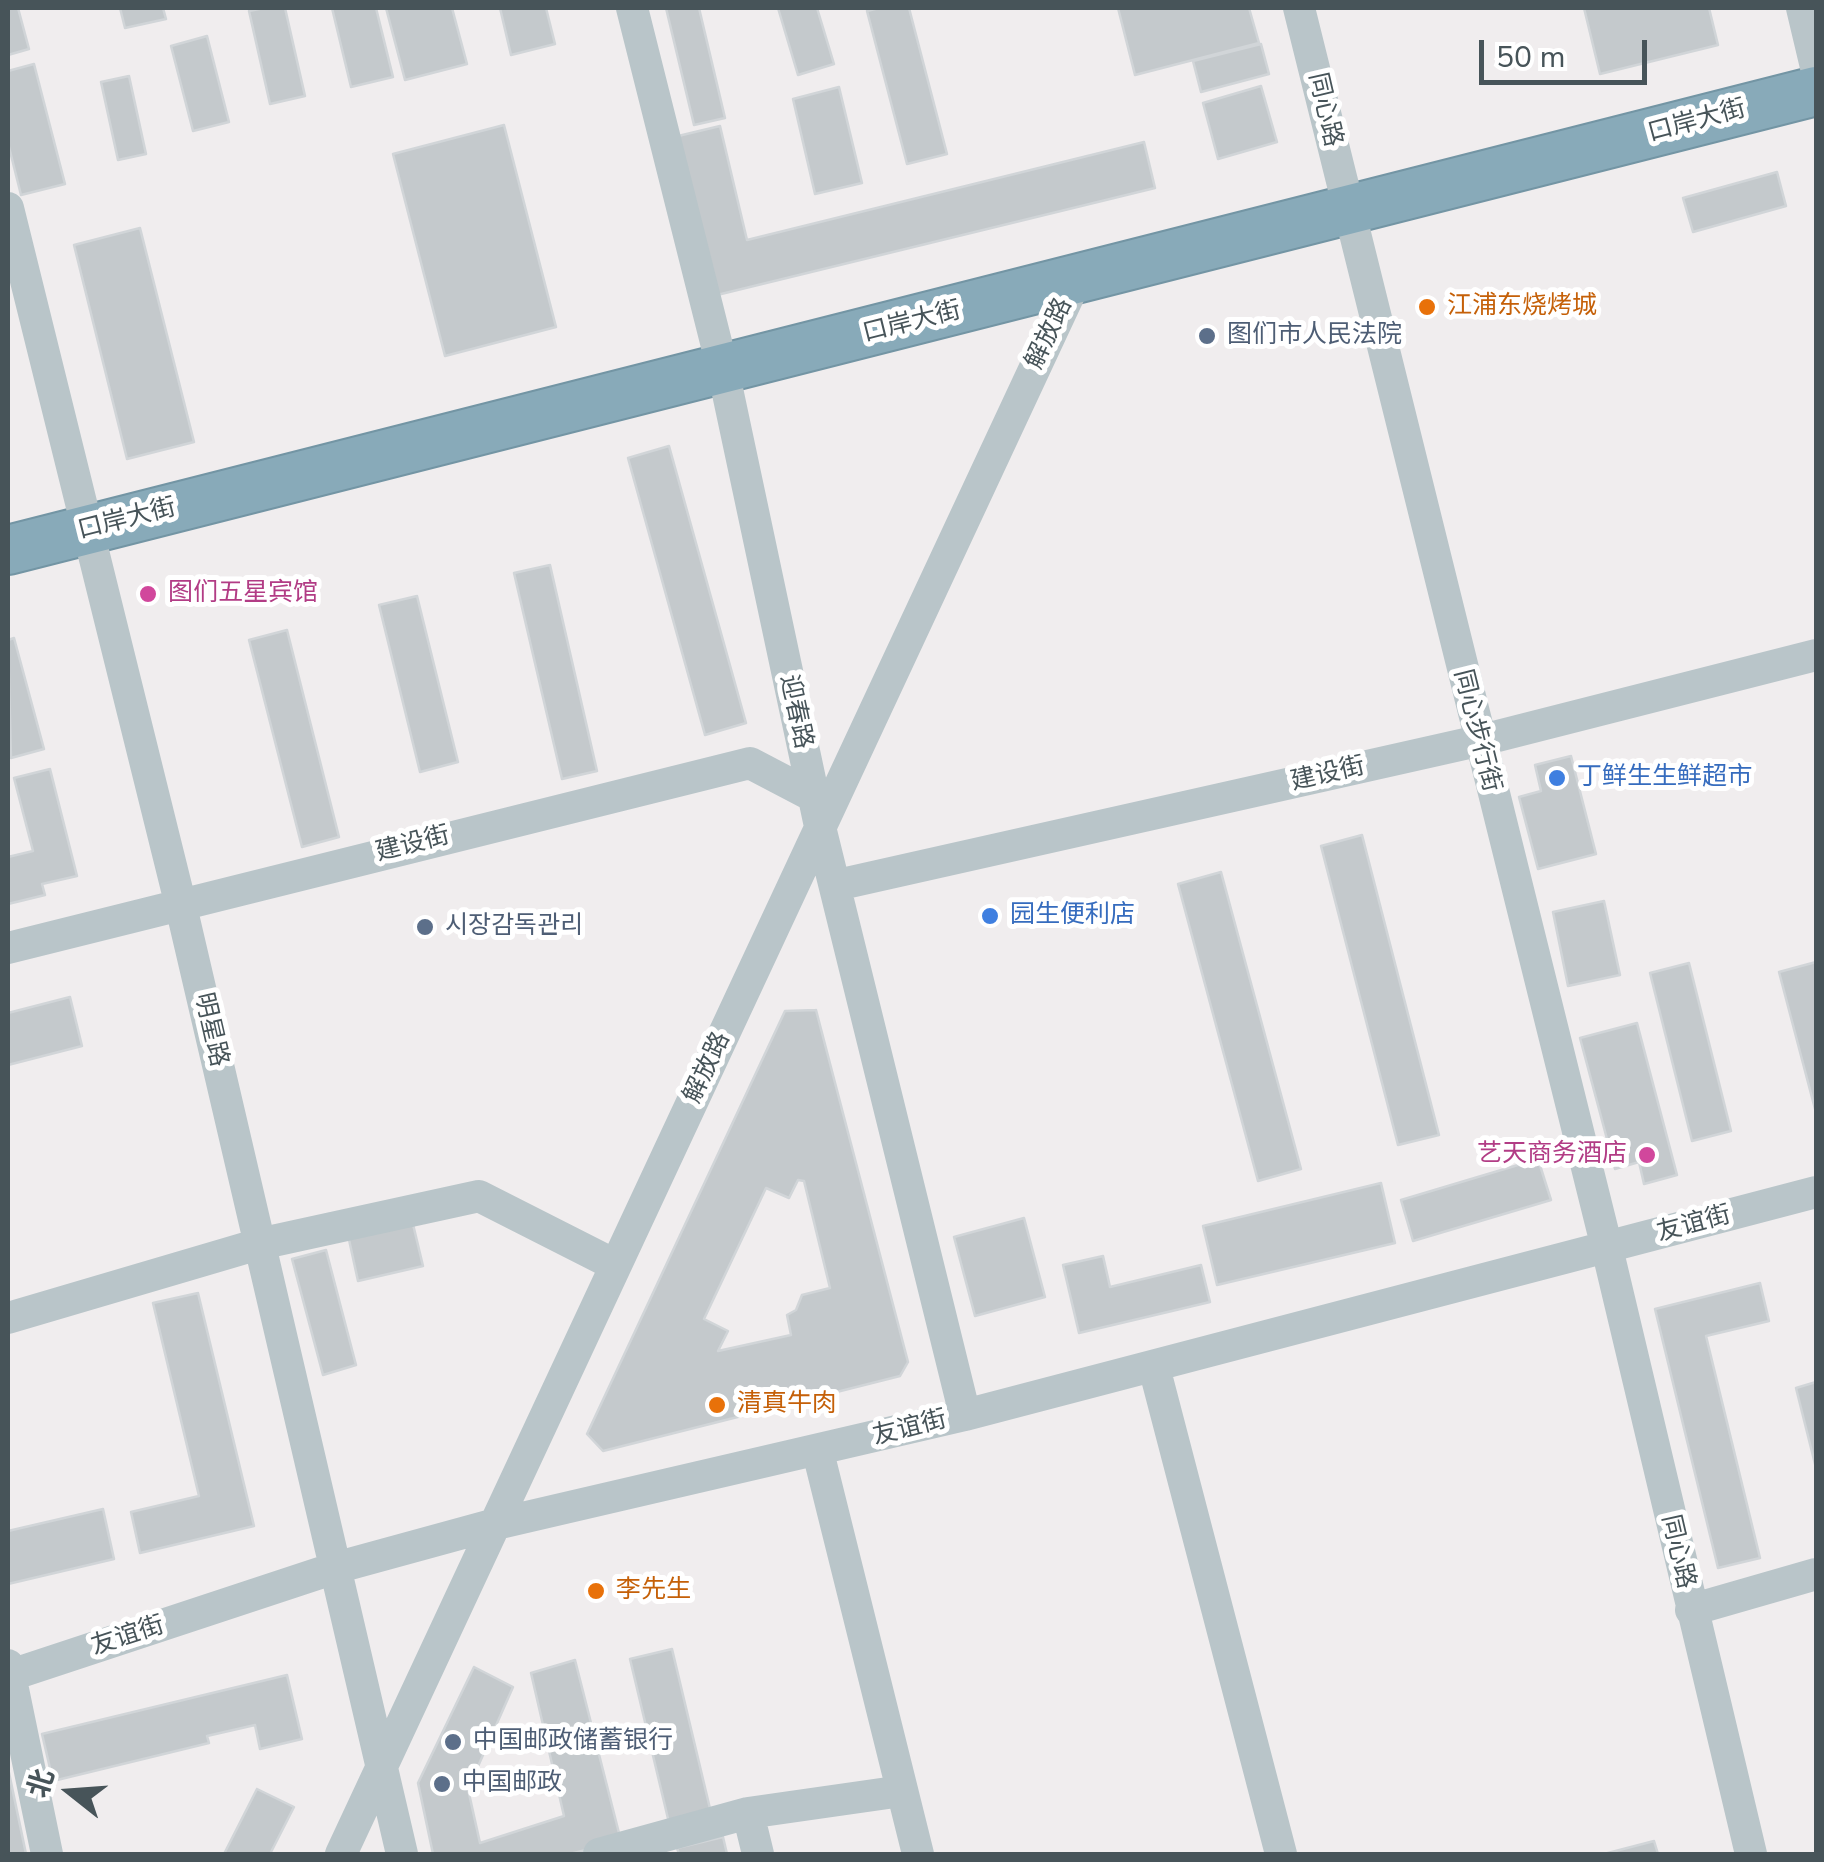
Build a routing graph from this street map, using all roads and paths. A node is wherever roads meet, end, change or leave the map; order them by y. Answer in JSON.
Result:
{"nodes":[{"id":1,"x":632,"y":8,"type":"edge"},
{"id":2,"x":1299,"y":8,"type":"edge"},
{"id":3,"x":1802,"y":8,"type":"edge"},
{"id":4,"x":1816,"y":67,"type":"edge"},
{"id":5,"x":1816,"y":91,"type":"edge"},
{"id":6,"x":8,"y":208,"type":"edge"},
{"id":7,"x":1348,"y":213,"type":"junction"},
{"id":8,"x":1074,"y":282,"type":"junction"},
{"id":9,"x":723,"y":370,"type":"junction"},
{"id":10,"x":86,"y":530,"type":"junction"},
{"id":11,"x":8,"y":550,"type":"edge"},
{"id":12,"x":1816,"y":655,"type":"edge"},
{"id":13,"x":1478,"y":741,"type":"junction"},
{"id":14,"x":813,"y":796,"type":"junction"},
{"id":15,"x":821,"y":832,"type":"junction"},
{"id":16,"x":837,"y":885,"type":"junction"},
{"id":17,"x":180,"y":902,"type":"junction"},
{"id":18,"x":8,"y":948,"type":"edge"},
{"id":19,"x":1816,"y":1192,"type":"edge"},
{"id":20,"x":259,"y":1244,"type":"junction"},
{"id":21,"x":1607,"y":1248,"type":"junction"},
{"id":22,"x":615,"y":1264,"type":"junction"},
{"id":23,"x":8,"y":1318,"type":"edge"},
{"id":24,"x":1154,"y":1366,"type":"junction"},
{"id":25,"x":964,"y":1415,"type":"junction"},
{"id":26,"x":818,"y":1452,"type":"junction"},
{"id":27,"x":492,"y":1526,"type":"junction"},
{"id":28,"x":335,"y":1568,"type":"junction"},
{"id":29,"x":1816,"y":1574,"type":"edge"},
{"id":30,"x":1690,"y":1610,"type":"junction"},
{"id":31,"x":8,"y":1673,"type":"edge"},
{"id":32,"x":380,"y":1772,"type":"junction"},
{"id":33,"x":902,"y":1791,"type":"junction"},
{"id":34,"x":748,"y":1813,"type":"junction"},
{"id":35,"x":47,"y":1854,"type":"edge"},
{"id":36,"x":341,"y":1854,"type":"edge"},
{"id":37,"x":402,"y":1854,"type":"edge"},
{"id":38,"x":599,"y":1854,"type":"edge"},
{"id":39,"x":758,"y":1854,"type":"edge"},
{"id":40,"x":918,"y":1854,"type":"edge"},
{"id":41,"x":1281,"y":1854,"type":"edge"},
{"id":42,"x":1750,"y":1854,"type":"edge"}],
"edges":[{"from":1,"to":9,"type":"street","name":"迎春路"},
{"from":2,"to":7,"type":"street","name":"同心路"},
{"from":3,"to":4,"type":"street"},
{"from":5,"to":7,"type":"highway","name":"口岸大街"},
{"from":6,"to":10,"type":"street","name":"明星路"},
{"from":7,"to":8,"type":"highway","name":"口岸大街"},
{"from":7,"to":13,"type":"street","name":"同心步行街"},
{"from":8,"to":9,"type":"highway","name":"口岸大街"},
{"from":8,"to":15,"type":"street","name":"解放路"},
{"from":9,"to":10,"type":"highway","name":"口岸大街"},
{"from":9,"to":14,"type":"street","name":"迎春路"},
{"from":10,"to":11,"type":"highway","name":"口岸大街"},
{"from":10,"to":17,"type":"street","name":"明星路"},
{"from":12,"to":13,"type":"street","name":"建设街"},
{"from":13,"to":16,"type":"street","name":"建设街"},
{"from":13,"to":21,"type":"street","name":"同心步行街"},
{"from":14,"to":15,"type":"street","name":"迎春路"},
{"from":14,"to":17,"type":"street","name":"建设街"},
{"from":15,"to":16,"type":"street","name":"迎春路"},
{"from":15,"to":22,"type":"street","name":"解放路"},
{"from":16,"to":25,"type":"street","name":"迎春路"},
{"from":17,"to":18,"type":"street","name":"建设街"},
{"from":17,"to":20,"type":"street","name":"明星路"},
{"from":19,"to":21,"type":"street","name":"友谊街"},
{"from":20,"to":22,"type":"street"},
{"from":20,"to":23,"type":"street"},
{"from":20,"to":28,"type":"street","name":"明星路"},
{"from":21,"to":24,"type":"street","name":"友谊街"},
{"from":21,"to":30,"type":"street","name":"同心路"},
{"from":22,"to":27,"type":"street","name":"解放路"},
{"from":24,"to":25,"type":"street","name":"友谊街"},
{"from":24,"to":41,"type":"street"},
{"from":25,"to":26,"type":"street","name":"友谊街"},
{"from":26,"to":27,"type":"street","name":"友谊街"},
{"from":26,"to":33,"type":"street"},
{"from":27,"to":28,"type":"street","name":"友谊街"},
{"from":27,"to":32,"type":"street","name":"解放路"},
{"from":28,"to":31,"type":"street","name":"友谊街"},
{"from":28,"to":32,"type":"street","name":"明星路"},
{"from":29,"to":30,"type":"street"},
{"from":30,"to":42,"type":"street","name":"同心路"},
{"from":31,"to":35,"type":"street"},
{"from":32,"to":36,"type":"street","name":"解放路"},
{"from":32,"to":37,"type":"street","name":"明星路"},
{"from":33,"to":34,"type":"street"},
{"from":33,"to":40,"type":"street"},
{"from":34,"to":38,"type":"street"},
{"from":34,"to":39,"type":"street"}]}
